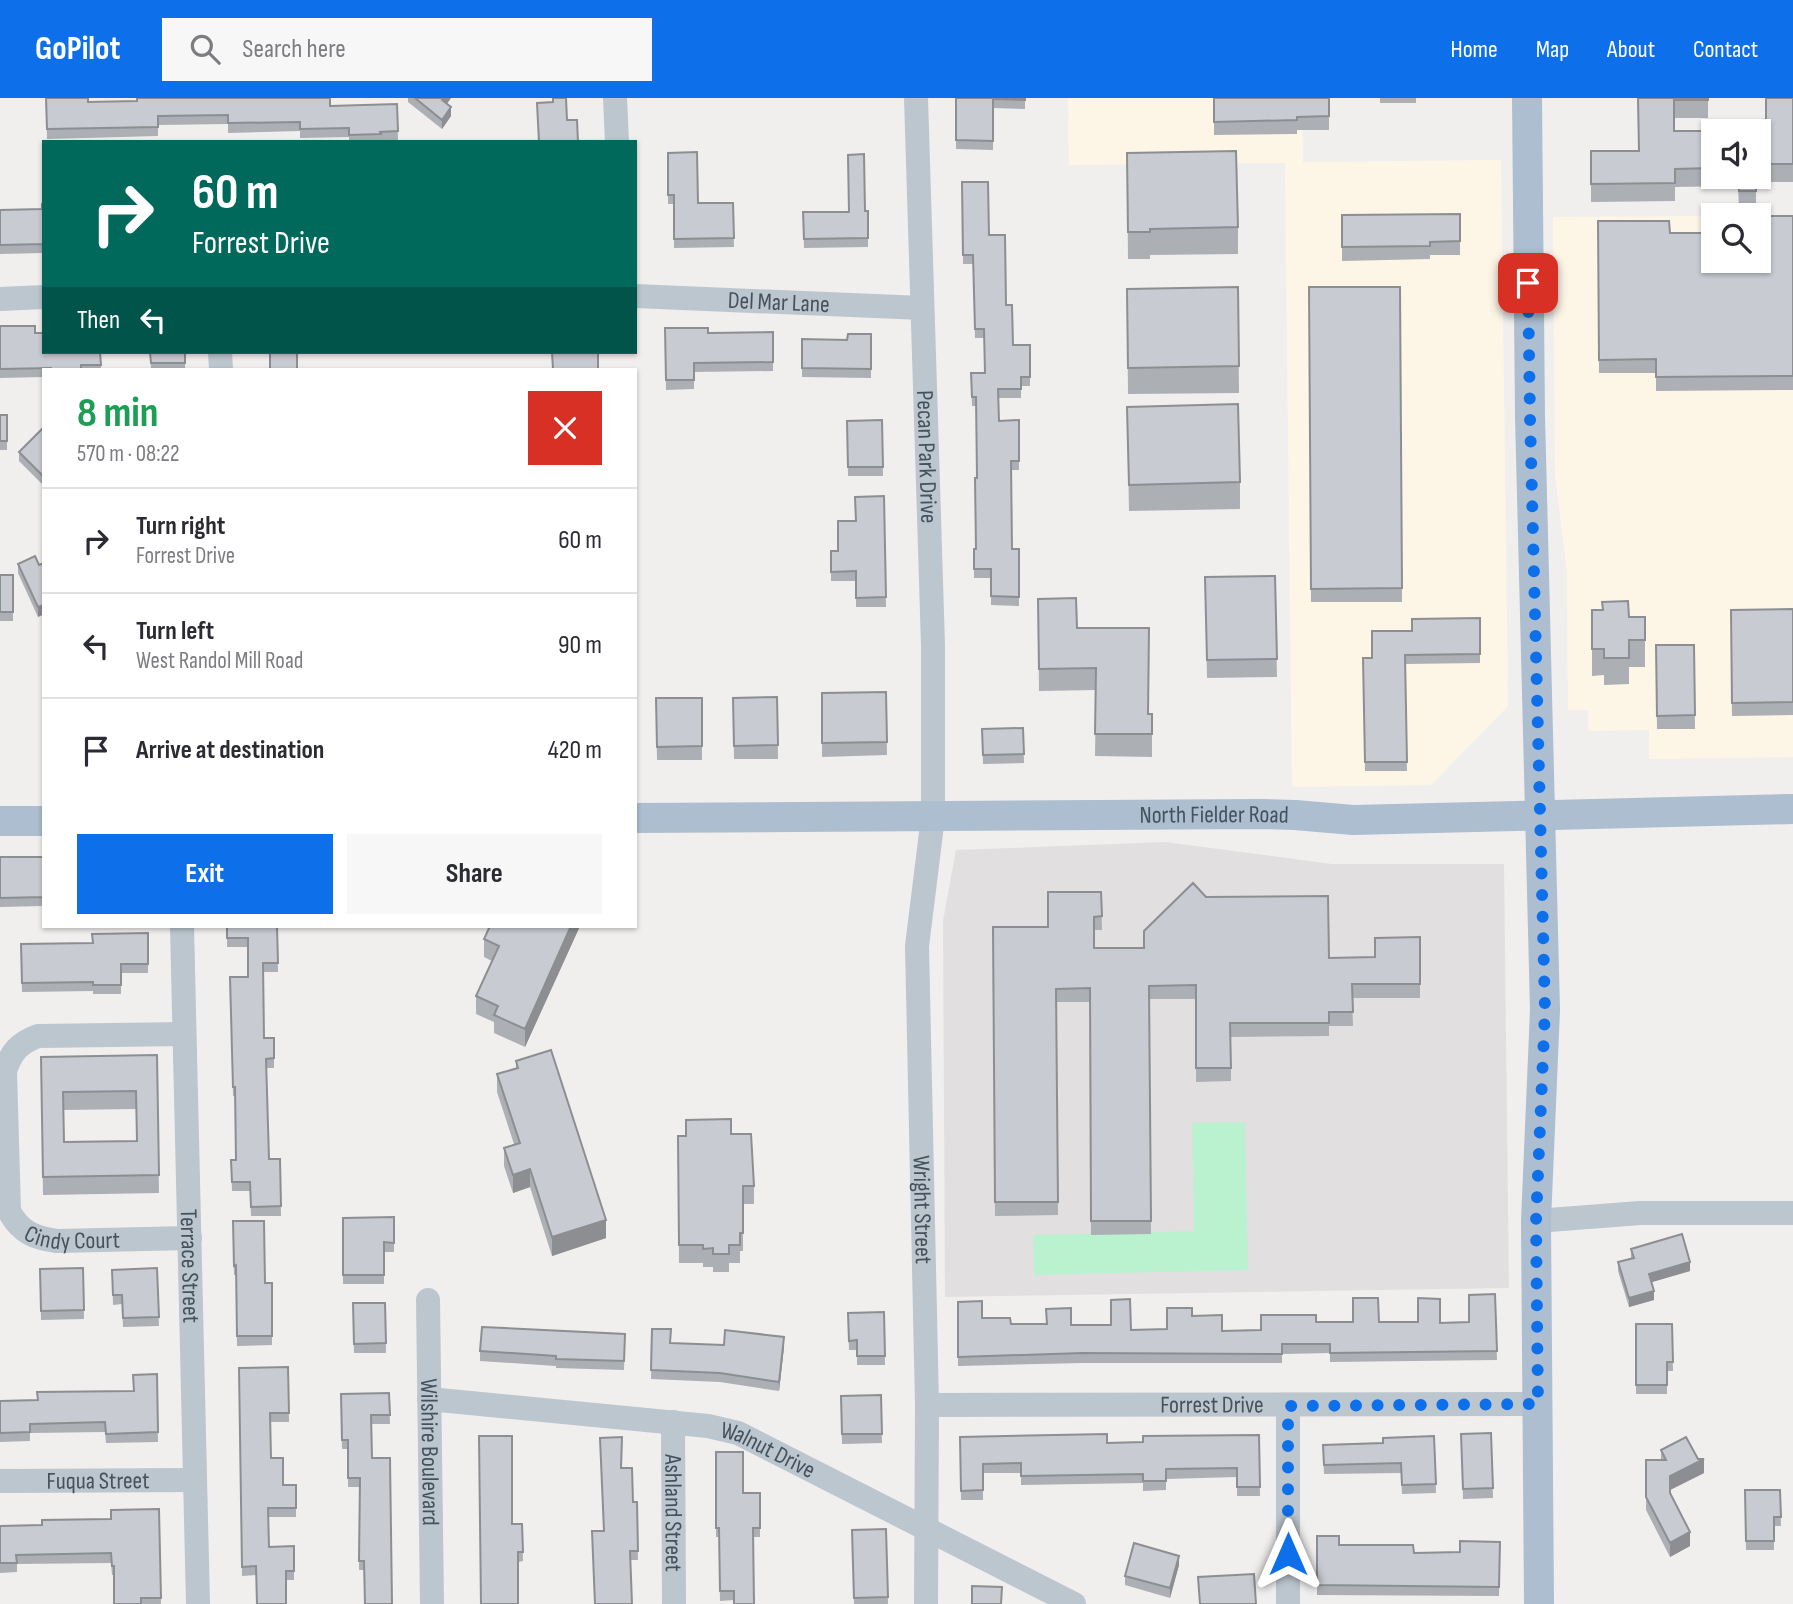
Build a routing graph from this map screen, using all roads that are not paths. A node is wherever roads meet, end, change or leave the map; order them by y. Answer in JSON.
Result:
{"nodes":[{"id":1,"x":615,"y":98,"type":"edge"},
{"id":2,"x":916,"y":98,"type":"edge"},
{"id":3,"x":1527,"y":98,"type":"edge"},
{"id":4,"x":617,"y":140,"type":"edge"},
{"id":5,"x":637,"y":296,"type":"edge"},
{"id":6,"x":42,"y":297,"type":"edge"},
{"id":7,"x":0,"y":299,"type":"edge"},
{"id":8,"x":922,"y":308,"type":"junction"},
{"id":9,"x":1793,"y":809,"type":"edge"},
{"id":10,"x":1541,"y":815,"type":"junction"},
{"id":11,"x":933,"y":817,"type":"junction"},
{"id":12,"x":637,"y":818,"type":"edge"},
{"id":13,"x":0,"y":821,"type":"edge"},
{"id":14,"x":42,"y":821,"type":"edge"},
{"id":15,"x":182,"y":928,"type":"edge"},
{"id":16,"x":184,"y":1034,"type":"junction"},
{"id":17,"x":1793,"y":1213,"type":"edge"},
{"id":18,"x":1536,"y":1221,"type":"junction"},
{"id":19,"x":190,"y":1238,"type":"junction"},
{"id":20,"x":428,"y":1300,"type":"dead end"},
{"id":21,"x":429,"y":1399,"type":"junction"},
{"id":22,"x":1538,"y":1404,"type":"junction"},
{"id":23,"x":927,"y":1405,"type":"junction"},
{"id":24,"x":1288,"y":1406,"type":"junction"},
{"id":25,"x":673,"y":1422,"type":"junction"},
{"id":26,"x":195,"y":1480,"type":"junction"},
{"id":27,"x":0,"y":1481,"type":"edge"},
{"id":28,"x":925,"y":1526,"type":"junction"},
{"id":29,"x":198,"y":1604,"type":"edge"},
{"id":30,"x":432,"y":1604,"type":"edge"},
{"id":31,"x":674,"y":1604,"type":"edge"},
{"id":32,"x":926,"y":1604,"type":"edge"},
{"id":33,"x":1074,"y":1604,"type":"edge"},
{"id":34,"x":1287,"y":1604,"type":"edge"},
{"id":35,"x":1539,"y":1604,"type":"edge"}],
"edges":[{"from":1,"to":4,"type":"street"},
{"from":2,"to":8,"type":"street","name":"Pecan Park Drive"},
{"from":3,"to":10,"type":"main road"},
{"from":5,"to":8,"type":"street","name":"Del Mar Lane"},
{"from":6,"to":7,"type":"street"},
{"from":8,"to":11,"type":"street","name":"Pecan Park Drive"},
{"from":9,"to":10,"type":"main road","name":"North Fielder Road"},
{"from":10,"to":11,"type":"main road","name":"North Fielder Road"},
{"from":10,"to":18,"type":"main road"},
{"from":11,"to":12,"type":"main road","name":"North Fielder Road"},
{"from":11,"to":23,"type":"street","name":"Wright Street"},
{"from":13,"to":14,"type":"main road"},
{"from":15,"to":16,"type":"street","name":"Terrace Street"},
{"from":16,"to":19,"type":"street","name":"Terrace Street"},
{"from":16,"to":19,"type":"street","name":"Cindy Court"},
{"from":17,"to":18,"type":"street"},
{"from":18,"to":22,"type":"main road"},
{"from":19,"to":26,"type":"street","name":"Terrace Street"},
{"from":20,"to":21,"type":"street","name":"Wilshire Boulevard"},
{"from":21,"to":25,"type":"street","name":"Walnut Drive"},
{"from":21,"to":30,"type":"street","name":"Wilshire Boulevard"},
{"from":22,"to":24,"type":"street","name":"Forrest Drive"},
{"from":22,"to":35,"type":"main road"},
{"from":23,"to":24,"type":"street","name":"Forrest Drive"},
{"from":23,"to":28,"type":"street","name":"Wright Street"},
{"from":24,"to":34,"type":"street"},
{"from":25,"to":28,"type":"street","name":"Walnut Drive"},
{"from":25,"to":31,"type":"street","name":"Ashland Street"},
{"from":26,"to":27,"type":"street","name":"Fuqua Street"},
{"from":26,"to":29,"type":"street","name":"Terrace Street"},
{"from":28,"to":32,"type":"street","name":"Wright Street"},
{"from":28,"to":33,"type":"street","name":"Walnut Drive"}]}
